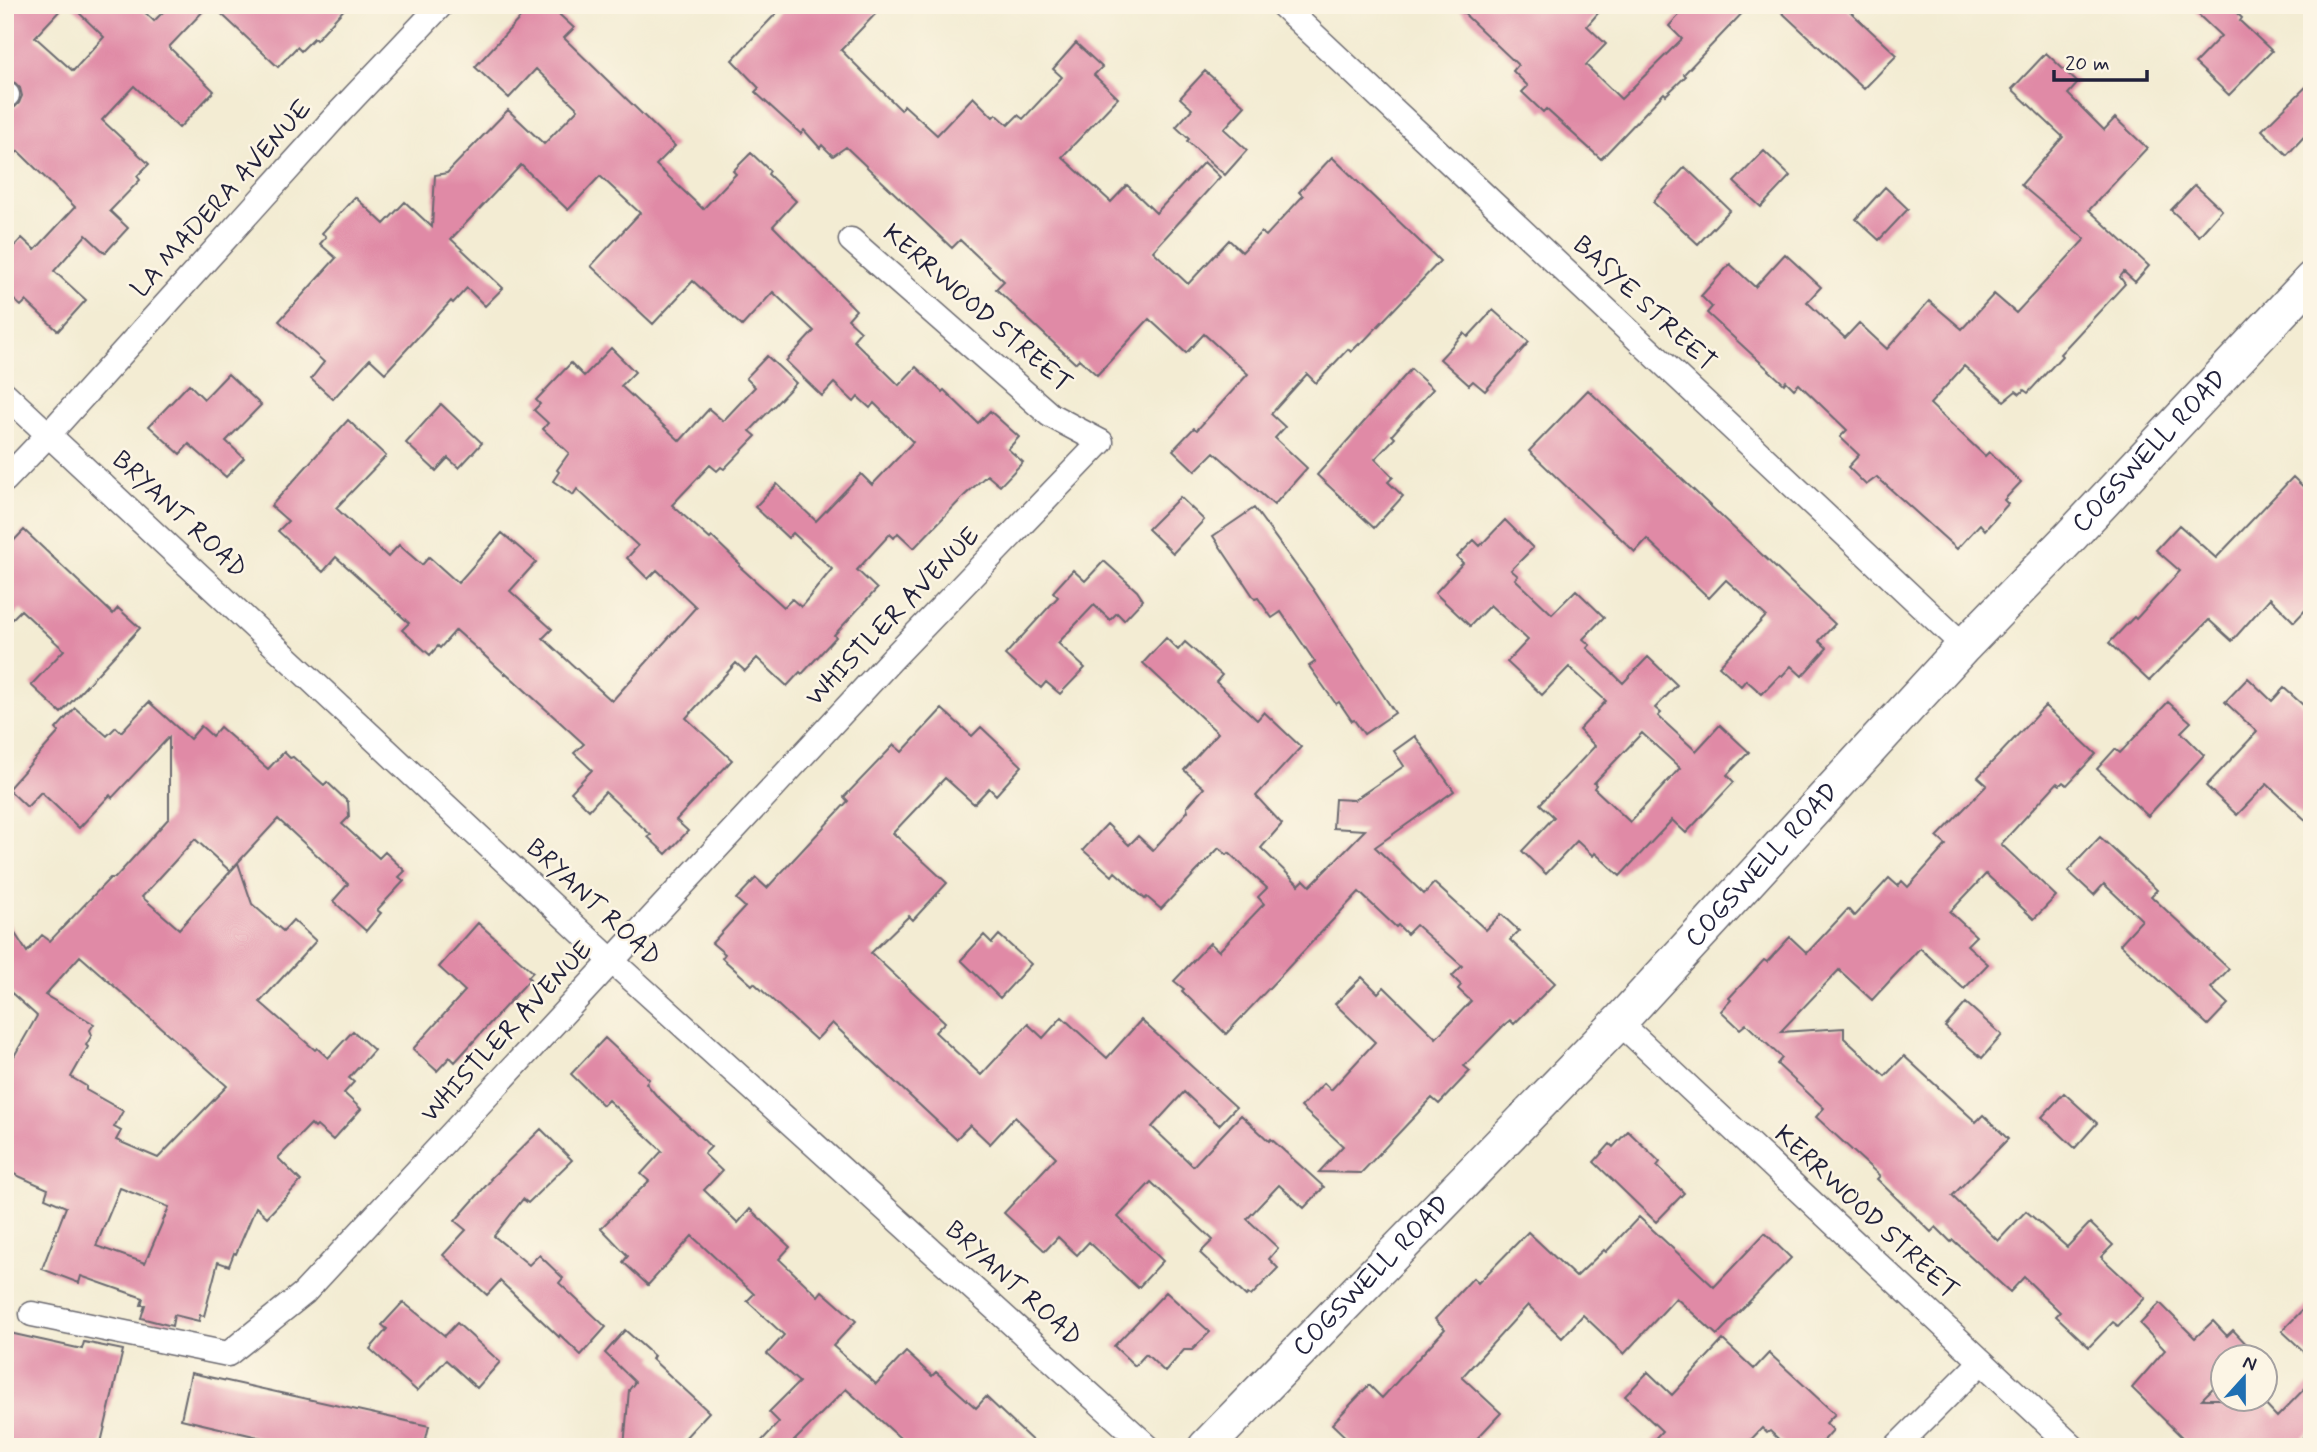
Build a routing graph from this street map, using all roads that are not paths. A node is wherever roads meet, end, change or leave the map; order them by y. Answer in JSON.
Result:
{"nodes":[{"id":1,"x":441,"y":5,"type":"edge"},
{"id":2,"x":1282,"y":5,"type":"edge"},
{"id":3,"x":852,"y":240,"type":"dead end"},
{"id":4,"x":2312,"y":279,"type":"edge"},
{"id":5,"x":5,"y":394,"type":"edge"},
{"id":6,"x":49,"y":434,"type":"junction"},
{"id":7,"x":1101,"y":442,"type":"joint"},
{"id":8,"x":5,"y":480,"type":"edge"},
{"id":9,"x":1965,"y":646,"type":"junction"},
{"id":10,"x":613,"y":962,"type":"junction"},
{"id":11,"x":1619,"y":1022,"type":"junction"},
{"id":12,"x":32,"y":1314,"type":"dead end"},
{"id":13,"x":1981,"y":1362,"type":"junction"},
{"id":14,"x":1148,"y":1447,"type":"edge"},
{"id":15,"x":1206,"y":1447,"type":"edge"},
{"id":16,"x":1896,"y":1447,"type":"edge"},
{"id":17,"x":2073,"y":1447,"type":"edge"}],
"edges":[{"from":1,"to":6,"type":"street","name":"LA MADERA AVENUE"},
{"from":2,"to":9,"type":"street","name":"BASYE STREET"},
{"from":3,"to":7,"type":"street","name":"KERRWOOD STREET"},
{"from":4,"to":9,"type":"street","name":"COGSWELL ROAD"},
{"from":5,"to":6,"type":"street","name":"BRYANT ROAD"},
{"from":6,"to":8,"type":"street","name":"LA MADERA AVENUE"},
{"from":6,"to":10,"type":"street","name":"BRYANT ROAD"},
{"from":7,"to":10,"type":"street","name":"WHISTLER AVENUE"},
{"from":9,"to":11,"type":"street","name":"COGSWELL ROAD"},
{"from":10,"to":12,"type":"street","name":"WHISTLER AVENUE"},
{"from":10,"to":14,"type":"street","name":"BRYANT ROAD"},
{"from":11,"to":13,"type":"street","name":"KERRWOOD STREET"},
{"from":11,"to":15,"type":"street","name":"COGSWELL ROAD"},
{"from":13,"to":16,"type":"street"},
{"from":13,"to":17,"type":"street","name":"KERRWOOD STREET"}]}
